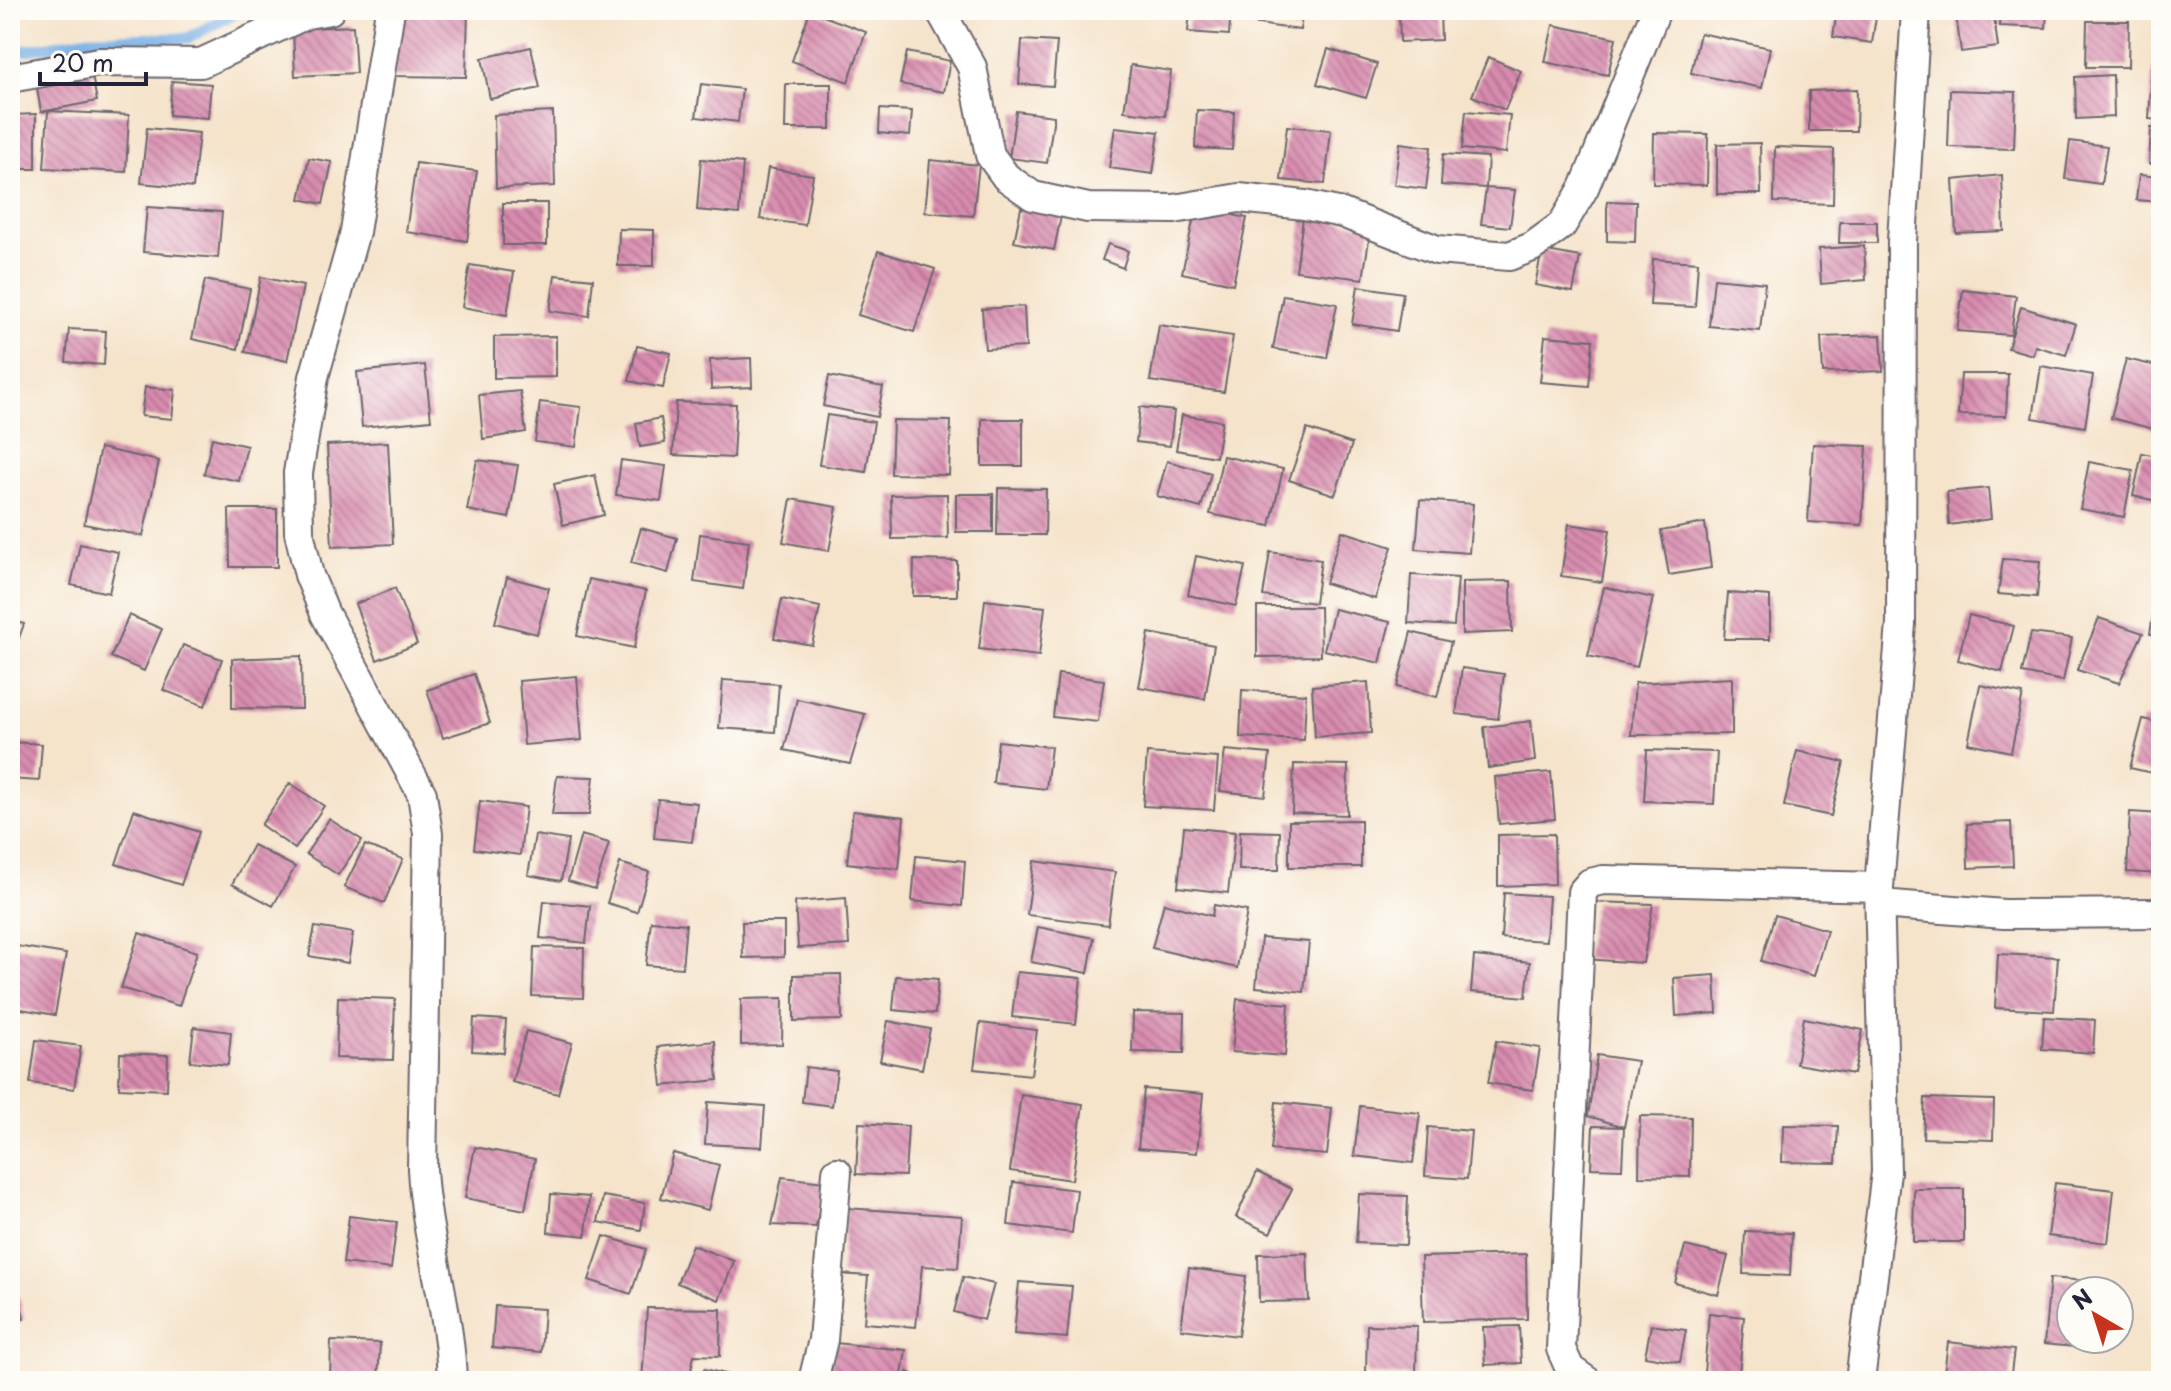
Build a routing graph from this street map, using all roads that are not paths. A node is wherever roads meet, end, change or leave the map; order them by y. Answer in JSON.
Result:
{"nodes":[{"id":1,"x":330,"y":10,"type":"edge"},
{"id":2,"x":390,"y":10,"type":"edge"},
{"id":3,"x":940,"y":10,"type":"edge"},
{"id":4,"x":1656,"y":10,"type":"edge"},
{"id":5,"x":1916,"y":10,"type":"edge"},
{"id":6,"x":10,"y":78,"type":"edge"},
{"id":7,"x":1880,"y":896,"type":"junction"},
{"id":8,"x":2161,"y":913,"type":"edge"},
{"id":9,"x":837,"y":1172,"type":"dead end"},
{"id":10,"x":452,"y":1381,"type":"edge"},
{"id":11,"x":813,"y":1381,"type":"edge"},
{"id":12,"x":1587,"y":1381,"type":"edge"},
{"id":13,"x":1860,"y":1381,"type":"edge"}],
"edges":[{"from":1,"to":6,"type":"street"},
{"from":2,"to":10,"type":"street"},
{"from":3,"to":4,"type":"street"},
{"from":5,"to":7,"type":"street"},
{"from":7,"to":8,"type":"street"},
{"from":7,"to":12,"type":"street"},
{"from":7,"to":13,"type":"street"},
{"from":9,"to":11,"type":"street"}]}
